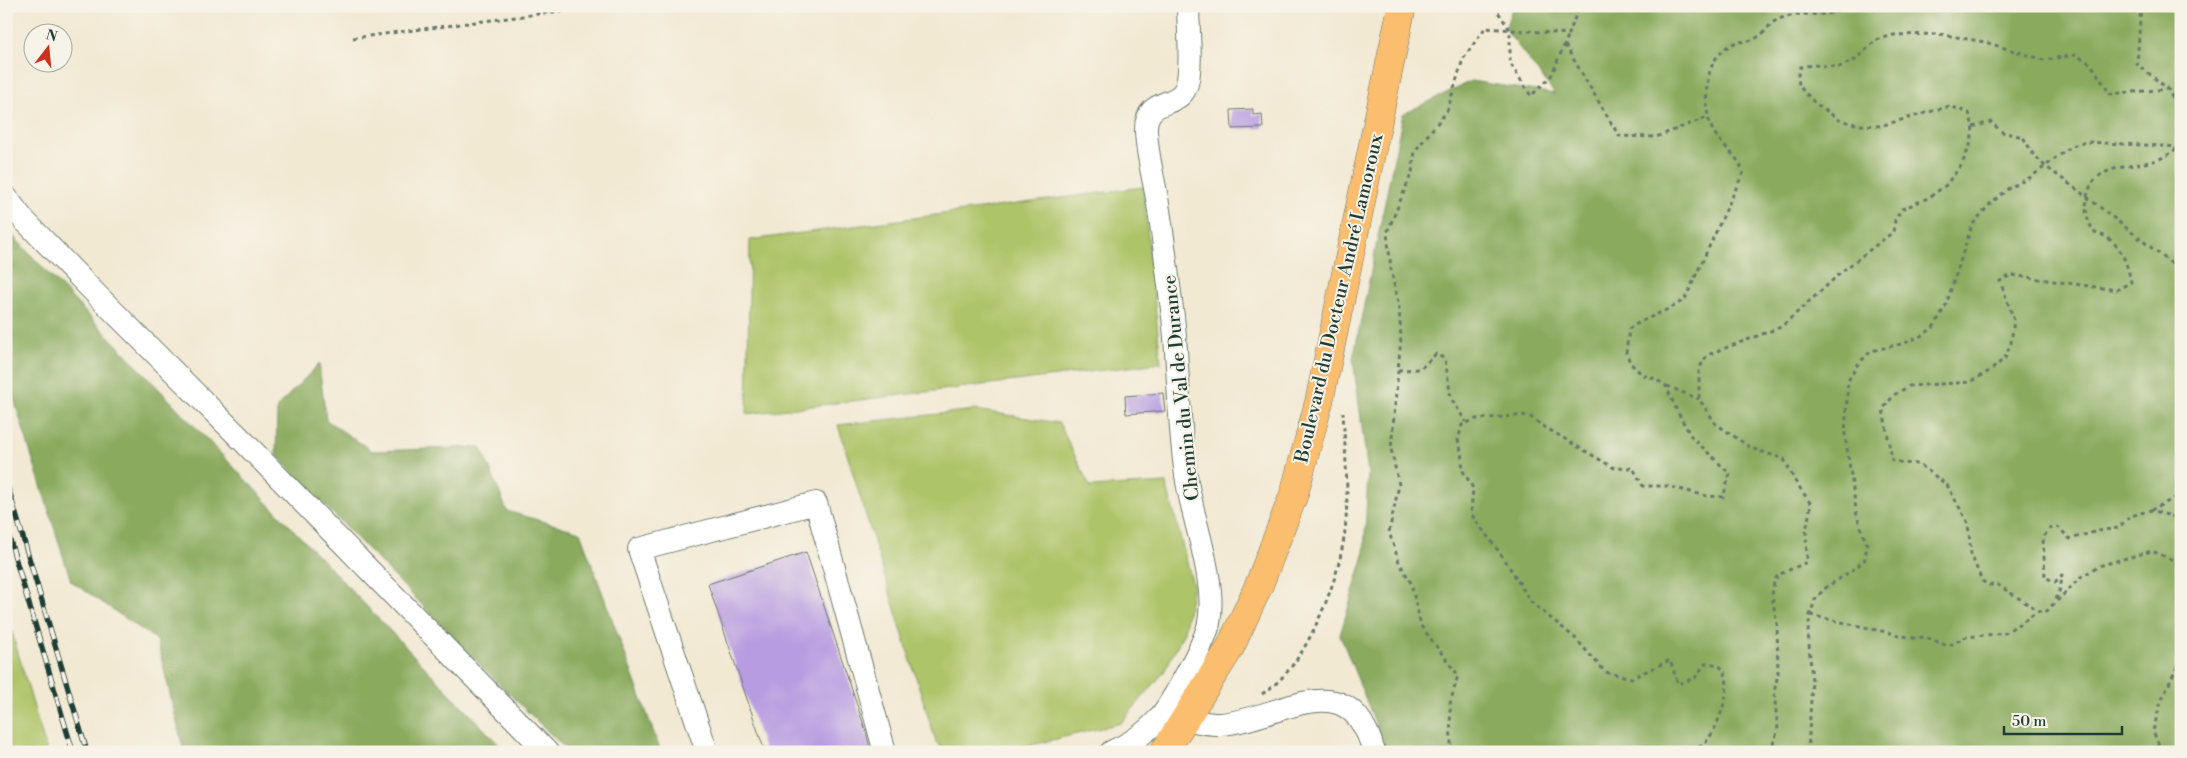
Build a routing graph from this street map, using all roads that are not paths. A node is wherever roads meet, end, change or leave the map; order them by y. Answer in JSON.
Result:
{"nodes":[{"id":1,"x":1188,"y":6,"type":"edge"},
{"id":2,"x":1402,"y":6,"type":"edge"},
{"id":3,"x":6,"y":197,"type":"edge"},
{"id":4,"x":1186,"y":719,"type":"junction"},
{"id":5,"x":547,"y":752,"type":"edge"},
{"id":6,"x":707,"y":752,"type":"edge"},
{"id":7,"x":885,"y":752,"type":"edge"},
{"id":8,"x":1111,"y":752,"type":"edge"},
{"id":9,"x":1164,"y":752,"type":"edge"},
{"id":10,"x":1374,"y":752,"type":"edge"}],
"edges":[{"from":1,"to":8,"type":"street","name":"Chemin du Val de Durance"},
{"from":2,"to":4,"type":"main road","name":"Boulevard du Docteur André Lamoroux"},
{"from":3,"to":5,"type":"street"},
{"from":4,"to":9,"type":"main road","name":"Boulevard du Docteur André Lamoroux"},
{"from":4,"to":10,"type":"street"},
{"from":6,"to":7,"type":"street"}]}
